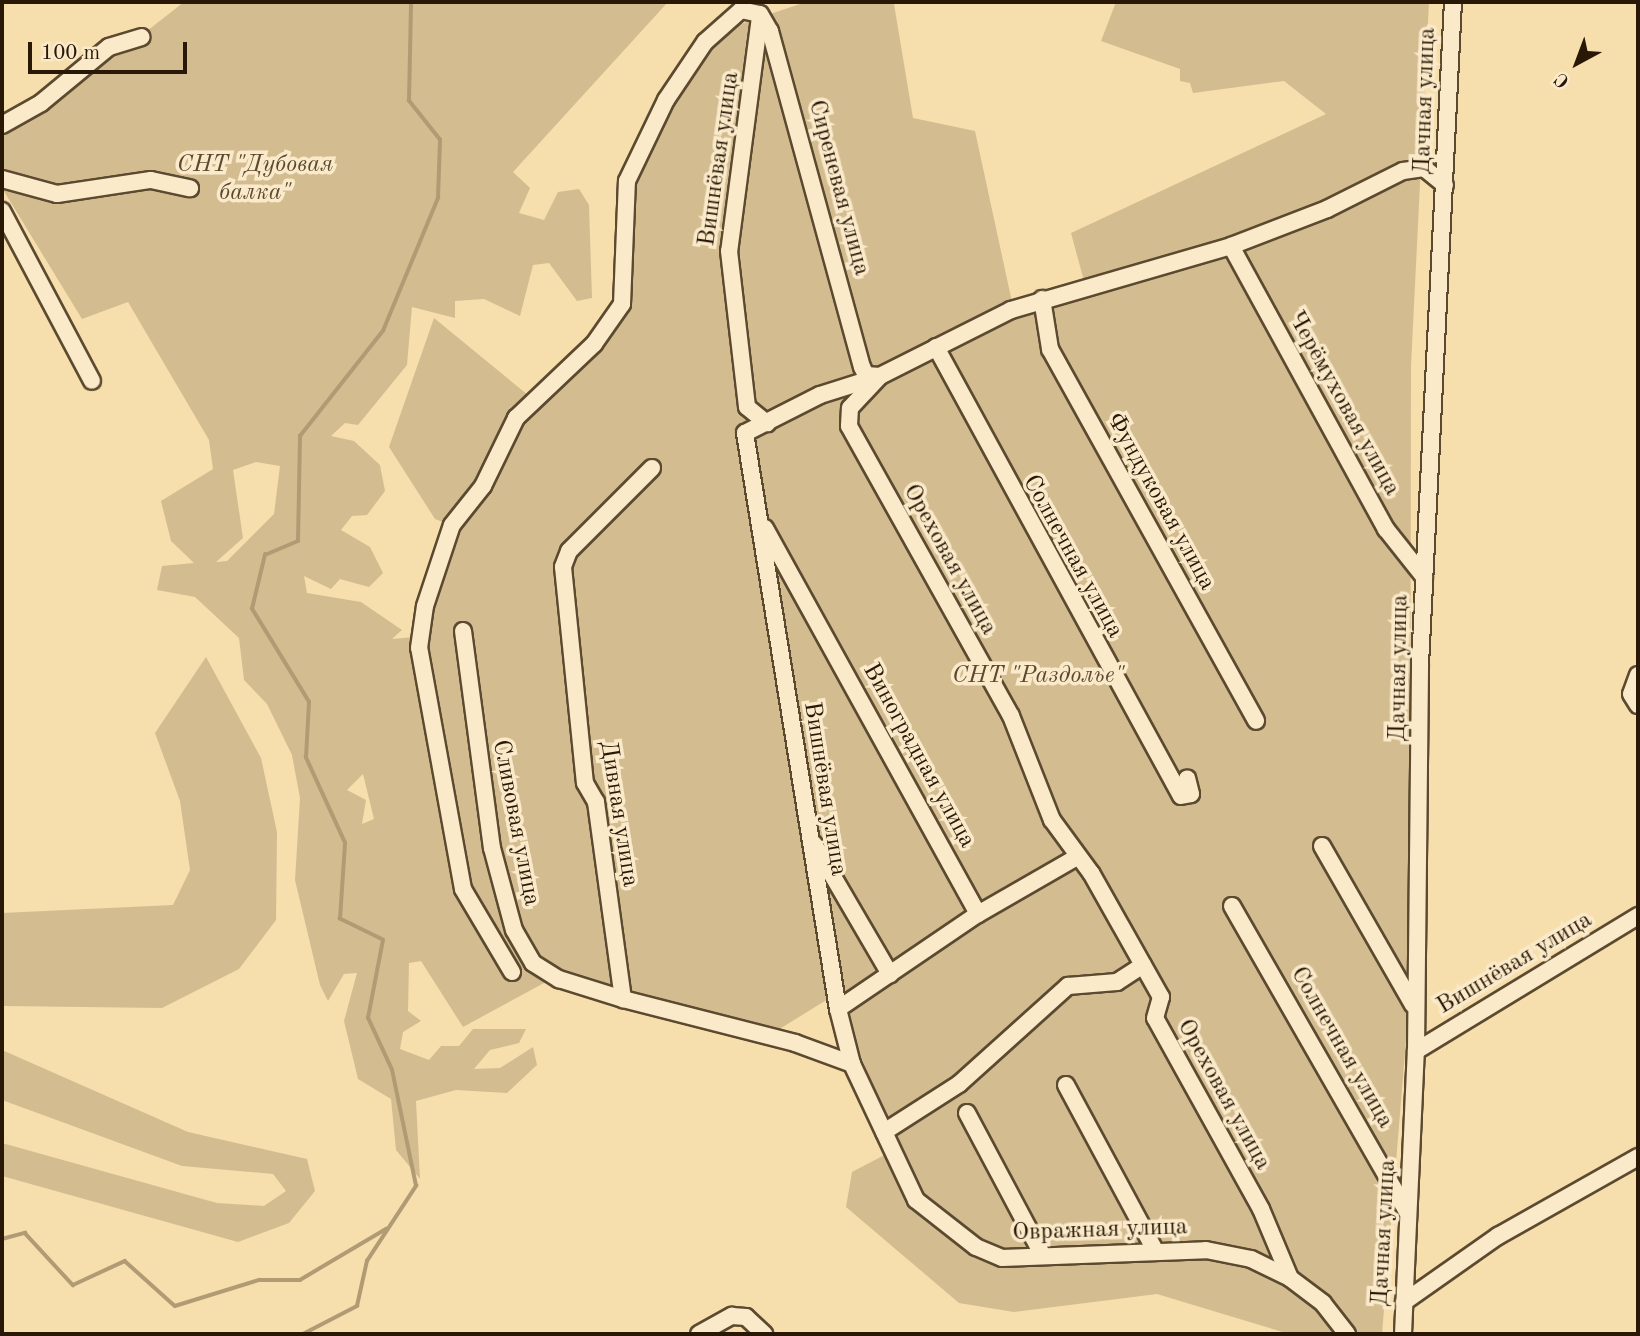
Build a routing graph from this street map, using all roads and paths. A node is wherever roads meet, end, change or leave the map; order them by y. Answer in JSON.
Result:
{"nodes":[{"id":1,"x":1453,"y":2,"type":"edge"},
{"id":2,"x":755,"y":10,"type":"junction"},
{"id":3,"x":142,"y":37,"type":"dead end"},
{"id":4,"x":2,"y":125,"type":"edge"},
{"id":5,"x":2,"y":179,"type":"edge"},
{"id":6,"x":1445,"y":185,"type":"junction"},
{"id":7,"x":190,"y":188,"type":"dead end"},
{"id":8,"x":2,"y":211,"type":"edge"},
{"id":9,"x":1231,"y":246,"type":"junction"},
{"id":10,"x":1042,"y":299,"type":"junction"},
{"id":11,"x":936,"y":347,"type":"junction"},
{"id":12,"x":880,"y":376,"type":"junction"},
{"id":13,"x":92,"y":381,"type":"dead end"},
{"id":14,"x":767,"y":423,"type":"junction"},
{"id":15,"x":652,"y":468,"type":"dead end"},
{"id":16,"x":760,"y":520,"type":"junction"},
{"id":17,"x":1424,"y":577,"type":"junction"},
{"id":18,"x":463,"y":631,"type":"dead end"},
{"id":19,"x":1638,"y":675,"type":"edge"},
{"id":20,"x":1635,"y":699,"type":"edge"},
{"id":21,"x":1256,"y":721,"type":"dead end"},
{"id":22,"x":1187,"y":778,"type":"dead end"},
{"id":23,"x":809,"y":836,"type":"junction"},
{"id":24,"x":1322,"y":846,"type":"dead end"},
{"id":25,"x":1077,"y":857,"type":"junction"},
{"id":26,"x":1232,"y":906,"type":"dead end"},
{"id":27,"x":978,"y":914,"type":"junction"},
{"id":28,"x":1638,"y":916,"type":"edge"},
{"id":29,"x":1143,"y":965,"type":"junction"},
{"id":30,"x":512,"y":972,"type":"dead end"},
{"id":31,"x":890,"y":974,"type":"junction"},
{"id":32,"x":623,"y":999,"type":"junction"},
{"id":33,"x":838,"y":1009,"type":"junction"},
{"id":34,"x":1415,"y":1009,"type":"junction"},
{"id":35,"x":1416,"y":1051,"type":"junction"},
{"id":36,"x":852,"y":1064,"type":"junction"},
{"id":37,"x":1066,"y":1085,"type":"dead end"},
{"id":38,"x":967,"y":1113,"type":"dead end"},
{"id":39,"x":884,"y":1132,"type":"junction"},
{"id":40,"x":1638,"y":1157,"type":"edge"},
{"id":41,"x":1408,"y":1214,"type":"junction"},
{"id":42,"x":1155,"y":1250,"type":"junction"},
{"id":43,"x":1043,"y":1256,"type":"junction"},
{"id":44,"x":1290,"y":1278,"type":"junction"},
{"id":45,"x":1404,"y":1302,"type":"junction"},
{"id":46,"x":699,"y":1334,"type":"edge"},
{"id":47,"x":764,"y":1334,"type":"edge"},
{"id":48,"x":1347,"y":1334,"type":"edge"},
{"id":49,"x":1403,"y":1334,"type":"edge"}],
"edges":[{"from":1,"to":6,"type":"street","name":"Дачная улица"},
{"from":2,"to":12,"type":"street","name":"Сиреневая улица"},
{"from":2,"to":14,"type":"street","name":"Вишнёвая улица"},
{"from":2,"to":30,"type":"street"},
{"from":3,"to":4,"type":"street"},
{"from":5,"to":7,"type":"street"},
{"from":6,"to":9,"type":"street","name":"Ореховая улица"},
{"from":6,"to":17,"type":"street","name":"Дачная улица"},
{"from":8,"to":13,"type":"street"},
{"from":9,"to":10,"type":"street","name":"Ореховая улица"},
{"from":9,"to":17,"type":"street","name":"Черёмуховая улица"},
{"from":10,"to":11,"type":"street","name":"Ореховая улица"},
{"from":10,"to":21,"type":"street","name":"Фундуковая улица"},
{"from":11,"to":12,"type":"street","name":"Ореховая улица"},
{"from":11,"to":22,"type":"street","name":"Солнечная улица"},
{"from":12,"to":14,"type":"street","name":"Вишнёвая улица"},
{"from":12,"to":25,"type":"street","name":"Ореховая улица"},
{"from":14,"to":16,"type":"street","name":"Вишнёвая улица"},
{"from":15,"to":32,"type":"street","name":"Дивная улица"},
{"from":16,"to":23,"type":"street","name":"Вишнёвая улица"},
{"from":16,"to":27,"type":"street","name":"Виноградная улица"},
{"from":17,"to":34,"type":"street","name":"Дачная улица"},
{"from":18,"to":32,"type":"street","name":"Сливовая улица"},
{"from":19,"to":20,"type":"street"},
{"from":23,"to":31,"type":"street"},
{"from":23,"to":33,"type":"street","name":"Вишнёвая улица"},
{"from":24,"to":34,"type":"street"},
{"from":25,"to":27,"type":"street"},
{"from":25,"to":29,"type":"street","name":"Ореховая улица"},
{"from":26,"to":41,"type":"street","name":"Солнечная улица"},
{"from":27,"to":31,"type":"street"},
{"from":28,"to":35,"type":"street","name":"Вишнёвая улица"},
{"from":29,"to":39,"type":"street"},
{"from":29,"to":44,"type":"street","name":"Ореховая улица"},
{"from":31,"to":33,"type":"street"},
{"from":32,"to":36,"type":"street"},
{"from":33,"to":36,"type":"street","name":"Вишнёвая улица"},
{"from":34,"to":35,"type":"street","name":"Дачная улица"},
{"from":35,"to":41,"type":"street","name":"Дачная улица"},
{"from":36,"to":39,"type":"street","name":"Овражная улица"},
{"from":37,"to":42,"type":"street"},
{"from":38,"to":43,"type":"street"},
{"from":39,"to":43,"type":"street","name":"Овражная улица"},
{"from":40,"to":45,"type":"street"},
{"from":41,"to":45,"type":"street","name":"Дачная улица"},
{"from":42,"to":43,"type":"street","name":"Овражная улица"},
{"from":42,"to":44,"type":"street","name":"Овражная улица"},
{"from":44,"to":48,"type":"street"},
{"from":45,"to":49,"type":"street","name":"Дачная улица"},
{"from":46,"to":47,"type":"street"}]}
